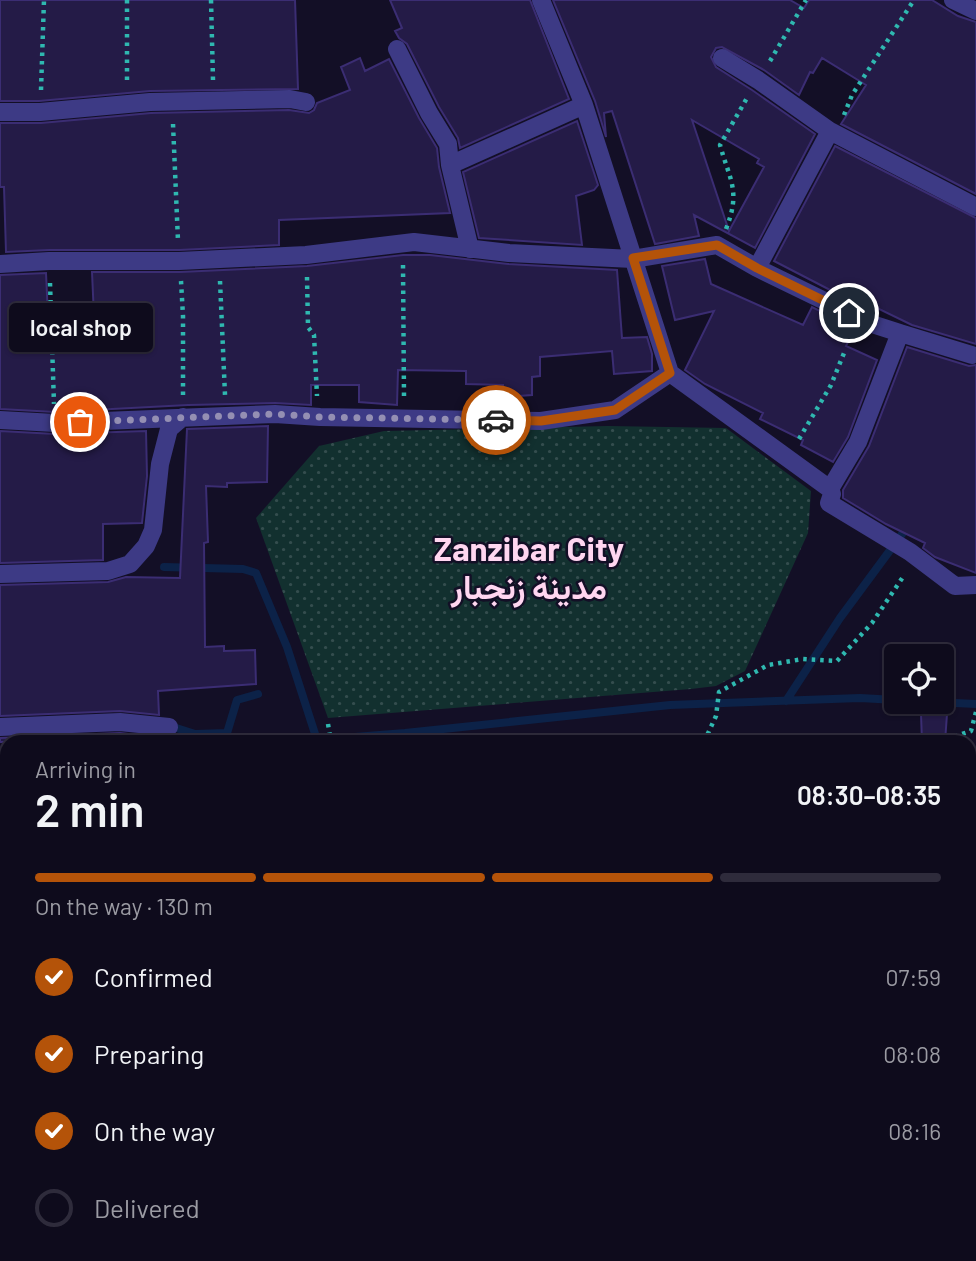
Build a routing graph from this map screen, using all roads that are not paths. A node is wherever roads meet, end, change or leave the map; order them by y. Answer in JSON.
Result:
{"nodes":[{"id":1,"x":541,"y":0,"type":"edge"},
{"id":2,"x":953,"y":0,"type":"edge"},
{"id":3,"x":976,"y":11,"type":"edge"},
{"id":4,"x":397,"y":49,"type":"dead end"},
{"id":5,"x":722,"y":58,"type":"dead end"},
{"id":6,"x":306,"y":102,"type":"dead end"},
{"id":7,"x":584,"y":105,"type":"junction"},
{"id":8,"x":0,"y":112,"type":"edge"},
{"id":9,"x":833,"y":133,"type":"junction"},
{"id":10,"x":450,"y":165,"type":"junction"},
{"id":11,"x":976,"y":207,"type":"edge"},
{"id":12,"x":470,"y":249,"type":"junction"},
{"id":13,"x":633,"y":258,"type":"junction"},
{"id":14,"x":0,"y":264,"type":"edge"},
{"id":15,"x":757,"y":268,"type":"junction"},
{"id":16,"x":900,"y":333,"type":"junction"},
{"id":17,"x":972,"y":355,"type":"dead end"},
{"id":18,"x":670,"y":373,"type":"junction"},
{"id":19,"x":183,"y":417,"type":"junction"},
{"id":20,"x":0,"y":420,"type":"edge"},
{"id":21,"x":830,"y":489,"type":"junction"},
{"id":22,"x":0,"y":574,"type":"edge"},
{"id":23,"x":976,"y":585,"type":"edge"},
{"id":24,"x":0,"y":727,"type":"edge"},
{"id":25,"x":169,"y":727,"type":"dead end"}],
"edges":[{"from":1,"to":7,"type":"street"},
{"from":2,"to":3,"type":"street"},
{"from":4,"to":10,"type":"street"},
{"from":5,"to":9,"type":"street"},
{"from":6,"to":8,"type":"street"},
{"from":7,"to":10,"type":"street"},
{"from":7,"to":13,"type":"street"},
{"from":9,"to":11,"type":"street"},
{"from":9,"to":15,"type":"street"},
{"from":10,"to":12,"type":"street"},
{"from":12,"to":13,"type":"street"},
{"from":12,"to":14,"type":"street"},
{"from":13,"to":15,"type":"street"},
{"from":13,"to":18,"type":"street"},
{"from":15,"to":16,"type":"street"},
{"from":16,"to":17,"type":"street"},
{"from":16,"to":21,"type":"street"},
{"from":18,"to":19,"type":"street"},
{"from":18,"to":21,"type":"street"},
{"from":19,"to":20,"type":"street"},
{"from":19,"to":22,"type":"street"},
{"from":21,"to":23,"type":"street"},
{"from":24,"to":25,"type":"street"}]}
